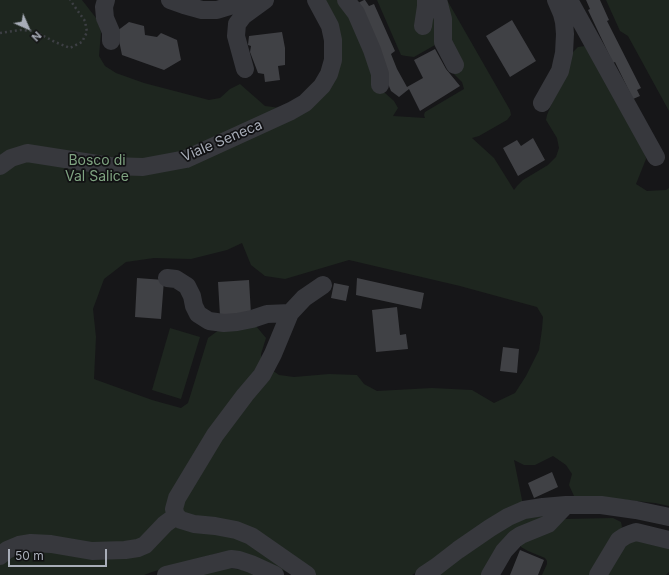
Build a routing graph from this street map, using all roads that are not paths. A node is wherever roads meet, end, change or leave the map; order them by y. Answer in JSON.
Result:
{"nodes":[{"id":1,"x":106,"y":0,"type":"edge"},
{"id":2,"x":170,"y":0,"type":"edge"},
{"id":3,"x":245,"y":0,"type":"edge"},
{"id":4,"x":265,"y":0,"type":"edge"},
{"id":5,"x":316,"y":0,"type":"edge"},
{"id":6,"x":346,"y":0,"type":"edge"},
{"id":7,"x":426,"y":0,"type":"edge"},
{"id":8,"x":438,"y":0,"type":"edge"},
{"id":9,"x":556,"y":0,"type":"edge"},
{"id":10,"x":569,"y":0,"type":"edge"},
{"id":11,"x":423,"y":26,"type":"dead end"},
{"id":12,"x":111,"y":41,"type":"dead end"},
{"id":13,"x":455,"y":64,"type":"dead end"},
{"id":14,"x":246,"y":69,"type":"dead end"},
{"id":15,"x":380,"y":85,"type":"dead end"},
{"id":16,"x":542,"y":103,"type":"dead end"},
{"id":17,"x":656,"y":157,"type":"dead end"},
{"id":18,"x":0,"y":166,"type":"edge"},
{"id":19,"x":167,"y":278,"type":"dead end"},
{"id":20,"x":323,"y":285,"type":"dead end"},
{"id":21,"x":290,"y":313,"type":"junction"},
{"id":22,"x":566,"y":505,"type":"junction"},
{"id":23,"x":176,"y":516,"type":"junction"},
{"id":24,"x":669,"y":517,"type":"edge"},
{"id":25,"x":669,"y":540,"type":"edge"},
{"id":26,"x":0,"y":556,"type":"edge"},
{"id":27,"x":166,"y":575,"type":"edge"},
{"id":28,"x":275,"y":575,"type":"edge"},
{"id":29,"x":307,"y":575,"type":"edge"},
{"id":30,"x":424,"y":575,"type":"edge"},
{"id":31,"x":490,"y":575,"type":"edge"},
{"id":32,"x":598,"y":575,"type":"edge"}],
"edges":[{"from":1,"to":12,"type":"street"},
{"from":2,"to":3,"type":"street"},
{"from":4,"to":14,"type":"street"},
{"from":5,"to":18,"type":"street","name":"Viale Seneca"},
{"from":6,"to":15,"type":"street"},
{"from":7,"to":11,"type":"street"},
{"from":8,"to":13,"type":"street"},
{"from":9,"to":16,"type":"street"},
{"from":10,"to":17,"type":"street"},
{"from":19,"to":21,"type":"street"},
{"from":20,"to":21,"type":"street"},
{"from":21,"to":23,"type":"street"},
{"from":22,"to":24,"type":"street"},
{"from":22,"to":30,"type":"street"},
{"from":22,"to":31,"type":"street"},
{"from":23,"to":26,"type":"street"},
{"from":23,"to":29,"type":"street"},
{"from":25,"to":32,"type":"street"},
{"from":27,"to":28,"type":"street"}]}
